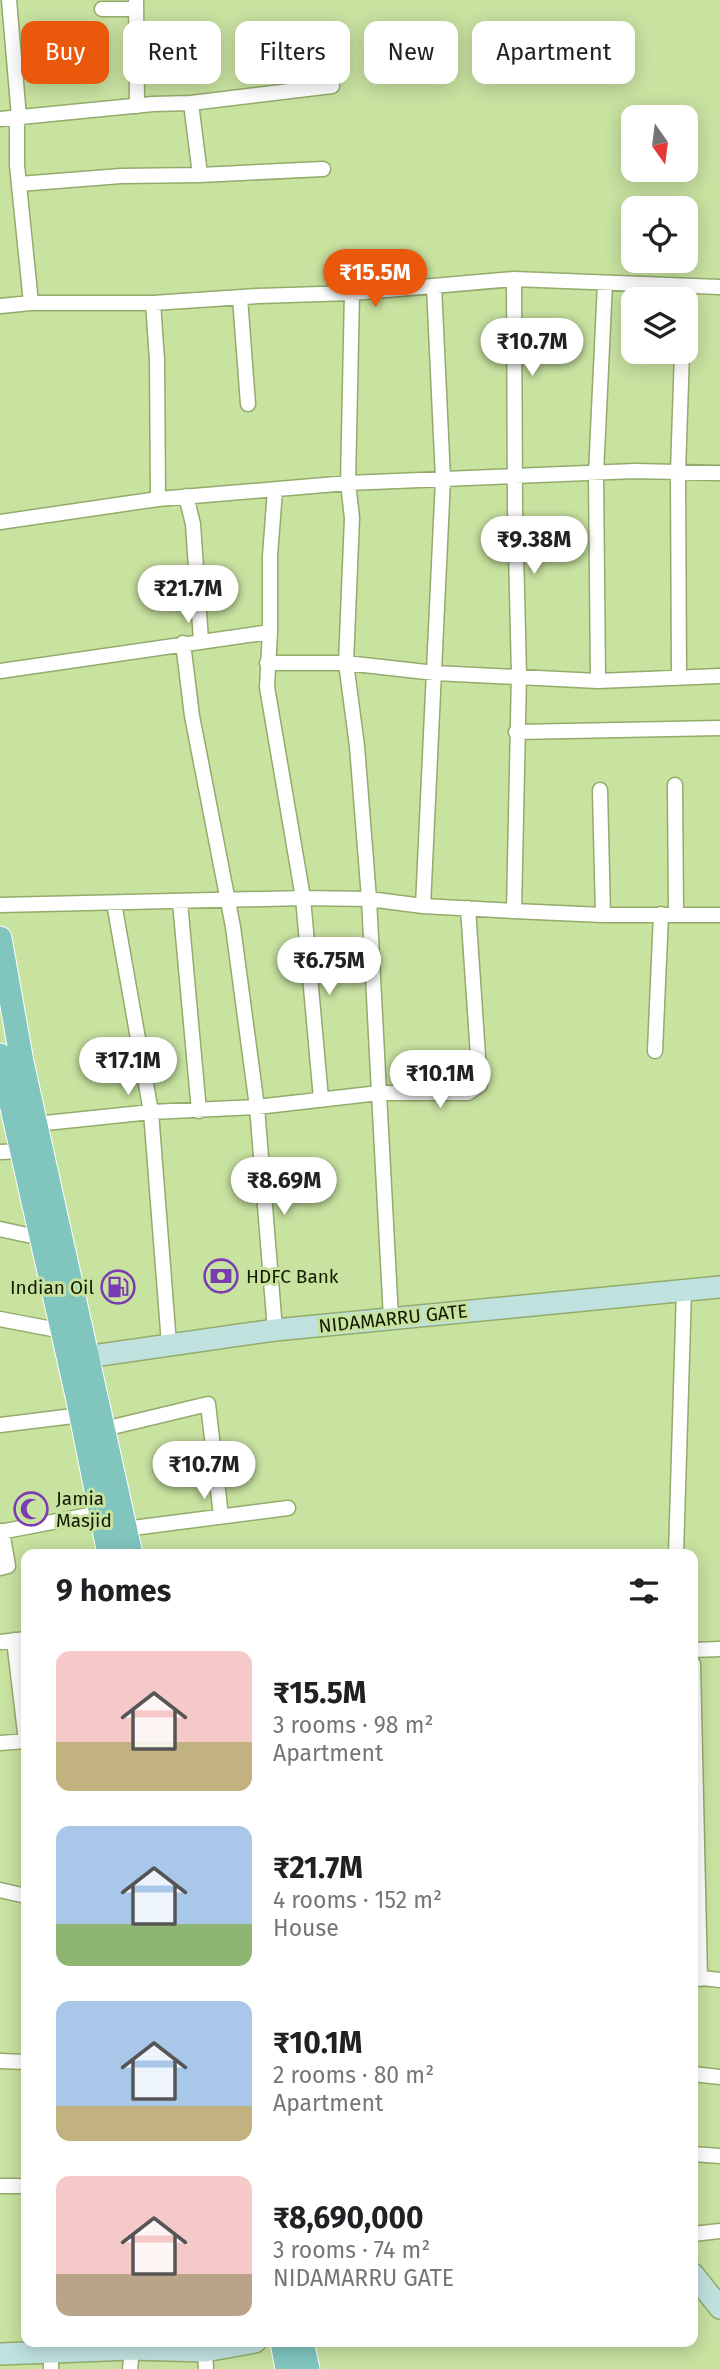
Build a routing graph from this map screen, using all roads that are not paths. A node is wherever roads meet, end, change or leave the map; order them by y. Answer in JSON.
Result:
{"nodes":[{"id":1,"x":9,"y":0,"type":"edge"},
{"id":2,"x":135,"y":5,"type":"edge"},
{"id":3,"x":102,"y":9,"type":"dead end"},
{"id":4,"x":332,"y":86,"type":"dead end"},
{"id":5,"x":191,"y":103,"type":"junction"},
{"id":6,"x":136,"y":106,"type":"junction"},
{"id":7,"x":19,"y":117,"type":"junction"},
{"id":8,"x":0,"y":119,"type":"edge"},
{"id":9,"x":323,"y":169,"type":"dead end"},
{"id":10,"x":200,"y":175,"type":"junction"},
{"id":11,"x":19,"y":184,"type":"junction"},
{"id":12,"x":514,"y":279,"type":"junction"},
{"id":13,"x":605,"y":283,"type":"junction"},
{"id":14,"x":685,"y":284,"type":"junction"},
{"id":15,"x":434,"y":286,"type":"junction"},
{"id":16,"x":685,"y":287,"type":"edge"},
{"id":17,"x":720,"y":287,"type":"edge"},
{"id":18,"x":352,"y":293,"type":"junction"},
{"id":19,"x":240,"y":298,"type":"junction"},
{"id":20,"x":31,"y":303,"type":"junction"},
{"id":21,"x":153,"y":303,"type":"junction"},
{"id":22,"x":0,"y":306,"type":"edge"},
{"id":23,"x":682,"y":364,"type":"edge"},
{"id":24,"x":248,"y":404,"type":"dead end"},
{"id":25,"x":678,"y":472,"type":"junction"},
{"id":26,"x":720,"y":473,"type":"edge"},
{"id":27,"x":596,"y":474,"type":"junction"},
{"id":28,"x":515,"y":477,"type":"junction"},
{"id":29,"x":443,"y":479,"type":"junction"},
{"id":30,"x":348,"y":483,"type":"junction"},
{"id":31,"x":275,"y":490,"type":"junction"},
{"id":32,"x":186,"y":496,"type":"junction"},
{"id":33,"x":159,"y":499,"type":"junction"},
{"id":34,"x":0,"y":519,"type":"edge"},
{"id":35,"x":270,"y":632,"type":"junction"},
{"id":36,"x":201,"y":640,"type":"junction"},
{"id":37,"x":183,"y":643,"type":"junction"},
{"id":38,"x":267,"y":663,"type":"junction"},
{"id":39,"x":346,"y":663,"type":"junction"},
{"id":40,"x":0,"y":671,"type":"edge"},
{"id":41,"x":435,"y":673,"type":"junction"},
{"id":42,"x":519,"y":676,"type":"junction"},
{"id":43,"x":720,"y":676,"type":"edge"},
{"id":44,"x":679,"y":678,"type":"junction"},
{"id":45,"x":598,"y":681,"type":"junction"},
{"id":46,"x":720,"y":728,"type":"edge"},
{"id":47,"x":516,"y":732,"type":"junction"},
{"id":48,"x":676,"y":785,"type":"dead end"},
{"id":49,"x":600,"y":790,"type":"dead end"},
{"id":50,"x":303,"y":898,"type":"junction"},
{"id":51,"x":369,"y":899,"type":"junction"},
{"id":52,"x":180,"y":902,"type":"junction"},
{"id":53,"x":228,"y":902,"type":"junction"},
{"id":54,"x":114,"y":903,"type":"junction"},
{"id":55,"x":0,"y":905,"type":"edge"},
{"id":56,"x":422,"y":906,"type":"junction"},
{"id":57,"x":468,"y":908,"type":"junction"},
{"id":58,"x":514,"y":911,"type":"junction"},
{"id":59,"x":661,"y":914,"type":"junction"},
{"id":60,"x":677,"y":914,"type":"junction"},
{"id":61,"x":603,"y":915,"type":"junction"},
{"id":62,"x":720,"y":915,"type":"edge"},
{"id":63,"x":0,"y":938,"type":"edge"},
{"id":64,"x":5,"y":995,"type":"edge"},
{"id":65,"x":655,"y":1051,"type":"dead end"},
{"id":66,"x":1,"y":1065,"type":"edge"},
{"id":67,"x":379,"y":1093,"type":"junction"},
{"id":68,"x":321,"y":1099,"type":"junction"},
{"id":69,"x":257,"y":1107,"type":"junction"},
{"id":70,"x":199,"y":1111,"type":"junction"},
{"id":71,"x":151,"y":1112,"type":"junction"},
{"id":72,"x":36,"y":1124,"type":"junction"},
{"id":73,"x":23,"y":1151,"type":"junction"},
{"id":74,"x":0,"y":1152,"type":"edge"},
{"id":75,"x":0,"y":1229,"type":"edge"},
{"id":76,"x":41,"y":1238,"type":"junction"},
{"id":77,"x":720,"y":1287,"type":"edge"},
{"id":78,"x":684,"y":1290,"type":"junction"},
{"id":79,"x":391,"y":1318,"type":"junction"},
{"id":80,"x":0,"y":1319,"type":"edge"},
{"id":81,"x":275,"y":1330,"type":"junction"},
{"id":82,"x":169,"y":1344,"type":"junction"},
{"id":83,"x":76,"y":1345,"type":"junction"},
{"id":84,"x":81,"y":1415,"type":"junction"},
{"id":85,"x":0,"y":1425,"type":"edge"},
{"id":86,"x":104,"y":1429,"type":"junction"},
{"id":87,"x":288,"y":1508,"type":"dead end"},
{"id":88,"x":100,"y":1513,"type":"junction"},
{"id":89,"x":221,"y":1516,"type":"junction"},
{"id":90,"x":125,"y":1529,"type":"junction"},
{"id":91,"x":1,"y":1532,"type":"edge"},
{"id":92,"x":108,"y":1549,"type":"edge"},
{"id":93,"x":130,"y":1549,"type":"edge"},
{"id":94,"x":676,"y":1549,"type":"edge"},
{"id":95,"x":0,"y":1568,"type":"edge"},
{"id":96,"x":14,"y":1640,"type":"edge"},
{"id":97,"x":720,"y":1649,"type":"edge"},
{"id":98,"x":698,"y":1650,"type":"edge"},
{"id":99,"x":21,"y":1699,"type":"edge"},
{"id":100,"x":21,"y":1741,"type":"edge"},
{"id":101,"x":0,"y":1743,"type":"edge"},
{"id":102,"x":0,"y":1890,"type":"edge"},
{"id":103,"x":21,"y":1895,"type":"edge"},
{"id":104,"x":698,"y":1978,"type":"edge"},
{"id":105,"x":720,"y":1980,"type":"edge"},
{"id":106,"x":0,"y":2061,"type":"edge"},
{"id":107,"x":21,"y":2062,"type":"edge"},
{"id":108,"x":698,"y":2075,"type":"edge"},
{"id":109,"x":720,"y":2077,"type":"edge"},
{"id":110,"x":698,"y":2154,"type":"edge"},
{"id":111,"x":720,"y":2156,"type":"edge"},
{"id":112,"x":0,"y":2186,"type":"edge"},
{"id":113,"x":21,"y":2186,"type":"edge"},
{"id":114,"x":720,"y":2231,"type":"edge"},
{"id":115,"x":698,"y":2233,"type":"edge"},
{"id":116,"x":698,"y":2280,"type":"edge"},
{"id":117,"x":720,"y":2308,"type":"edge"},
{"id":118,"x":241,"y":2347,"type":"edge"},
{"id":119,"x":283,"y":2347,"type":"edge"},
{"id":120,"x":303,"y":2347,"type":"edge"},
{"id":121,"x":121,"y":2352,"type":"edge"},
{"id":122,"x":0,"y":2354,"type":"edge"},
{"id":123,"x":47,"y":2354,"type":"edge"},
{"id":124,"x":205,"y":2360,"type":"edge"},
{"id":125,"x":287,"y":2369,"type":"edge"},
{"id":126,"x":308,"y":2369,"type":"edge"}],
"edges":[{"from":1,"to":7,"type":"street"},
{"from":2,"to":3,"type":"street"},
{"from":2,"to":6,"type":"street"},
{"from":4,"to":5,"type":"street"},
{"from":5,"to":6,"type":"street"},
{"from":5,"to":10,"type":"street"},
{"from":6,"to":7,"type":"street"},
{"from":7,"to":8,"type":"street"},
{"from":7,"to":11,"type":"street"},
{"from":9,"to":10,"type":"street"},
{"from":10,"to":11,"type":"street"},
{"from":11,"to":20,"type":"street"},
{"from":12,"to":13,"type":"street"},
{"from":12,"to":15,"type":"street"},
{"from":12,"to":28,"type":"street"},
{"from":13,"to":14,"type":"street"},
{"from":13,"to":27,"type":"street"},
{"from":14,"to":16,"type":"street"},
{"from":14,"to":17,"type":"street"},
{"from":15,"to":18,"type":"street"},
{"from":15,"to":29,"type":"street"},
{"from":18,"to":19,"type":"street"},
{"from":18,"to":30,"type":"street"},
{"from":19,"to":21,"type":"street"},
{"from":19,"to":24,"type":"street"},
{"from":20,"to":21,"type":"street"},
{"from":20,"to":22,"type":"street"},
{"from":21,"to":33,"type":"street"},
{"from":23,"to":25,"type":"street"},
{"from":25,"to":26,"type":"street"},
{"from":25,"to":27,"type":"street"},
{"from":25,"to":44,"type":"street"},
{"from":27,"to":28,"type":"street"},
{"from":27,"to":45,"type":"street"},
{"from":28,"to":29,"type":"street"},
{"from":28,"to":42,"type":"street"},
{"from":29,"to":30,"type":"street"},
{"from":29,"to":41,"type":"street"},
{"from":30,"to":31,"type":"street"},
{"from":30,"to":39,"type":"street"},
{"from":31,"to":32,"type":"street"},
{"from":31,"to":35,"type":"street"},
{"from":32,"to":33,"type":"street"},
{"from":32,"to":36,"type":"street"},
{"from":33,"to":34,"type":"street"},
{"from":35,"to":36,"type":"street"},
{"from":35,"to":38,"type":"street"},
{"from":36,"to":37,"type":"street"},
{"from":37,"to":40,"type":"street"},
{"from":37,"to":53,"type":"street"},
{"from":38,"to":39,"type":"street"},
{"from":38,"to":50,"type":"street"},
{"from":39,"to":41,"type":"street"},
{"from":39,"to":51,"type":"street"},
{"from":41,"to":42,"type":"street"},
{"from":41,"to":56,"type":"street"},
{"from":42,"to":45,"type":"street"},
{"from":42,"to":47,"type":"street"},
{"from":43,"to":44,"type":"street"},
{"from":44,"to":45,"type":"street"},
{"from":46,"to":47,"type":"street"},
{"from":47,"to":58,"type":"street"},
{"from":48,"to":60,"type":"street"},
{"from":49,"to":61,"type":"street"},
{"from":50,"to":51,"type":"street"},
{"from":50,"to":53,"type":"street"},
{"from":50,"to":68,"type":"street"},
{"from":51,"to":56,"type":"street"},
{"from":51,"to":67,"type":"street"},
{"from":52,"to":53,"type":"street"},
{"from":52,"to":54,"type":"street"},
{"from":52,"to":70,"type":"street"},
{"from":53,"to":69,"type":"street"},
{"from":54,"to":55,"type":"street"},
{"from":54,"to":71,"type":"street"},
{"from":56,"to":57,"type":"street"},
{"from":57,"to":58,"type":"street"},
{"from":57,"to":67,"type":"street"},
{"from":58,"to":61,"type":"street"},
{"from":59,"to":60,"type":"street"},
{"from":59,"to":61,"type":"street"},
{"from":59,"to":65,"type":"street"},
{"from":60,"to":62,"type":"street"},
{"from":63,"to":64,"type":"main road"},
{"from":64,"to":72,"type":"main road"},
{"from":66,"to":73,"type":"main road"},
{"from":67,"to":68,"type":"street"},
{"from":67,"to":79,"type":"street"},
{"from":68,"to":69,"type":"street"},
{"from":69,"to":70,"type":"street"},
{"from":69,"to":81,"type":"street"},
{"from":70,"to":71,"type":"street"},
{"from":71,"to":72,"type":"street"},
{"from":71,"to":82,"type":"street"},
{"from":72,"to":83,"type":"main road"},
{"from":73,"to":74,"type":"street"},
{"from":73,"to":76,"type":"main road"},
{"from":75,"to":76,"type":"street"},
{"from":76,"to":83,"type":"main road"},
{"from":77,"to":78,"type":"main road","name":"NIDAMARRU GATE"},
{"from":78,"to":79,"type":"main road","name":"NIDAMARRU GATE"},
{"from":78,"to":94,"type":"street"},
{"from":79,"to":81,"type":"main road","name":"NIDAMARRU GATE"},
{"from":80,"to":83,"type":"street"},
{"from":81,"to":82,"type":"main road","name":"NIDAMARRU GATE"},
{"from":82,"to":83,"type":"main road","name":"NIDAMARRU GATE"},
{"from":83,"to":84,"type":"main road"},
{"from":83,"to":86,"type":"main road"},
{"from":84,"to":85,"type":"street"},
{"from":84,"to":88,"type":"main road"},
{"from":86,"to":89,"type":"street"},
{"from":86,"to":90,"type":"main road"},
{"from":87,"to":89,"type":"street"},
{"from":88,"to":91,"type":"street"},
{"from":88,"to":92,"type":"main road"},
{"from":89,"to":90,"type":"street"},
{"from":90,"to":93,"type":"main road"},
{"from":91,"to":95,"type":"street"},
{"from":96,"to":99,"type":"street"},
{"from":97,"to":98,"type":"street"},
{"from":100,"to":101,"type":"street"},
{"from":102,"to":103,"type":"street"},
{"from":104,"to":105,"type":"street"},
{"from":106,"to":107,"type":"street"},
{"from":108,"to":109,"type":"street"},
{"from":110,"to":111,"type":"street"},
{"from":112,"to":113,"type":"street"},
{"from":114,"to":115,"type":"street"},
{"from":116,"to":117,"type":"main road"},
{"from":118,"to":124,"type":"main road"},
{"from":119,"to":125,"type":"main road"},
{"from":120,"to":126,"type":"main road"},
{"from":121,"to":123,"type":"main road"},
{"from":121,"to":124,"type":"main road"},
{"from":122,"to":123,"type":"main road"}]}
